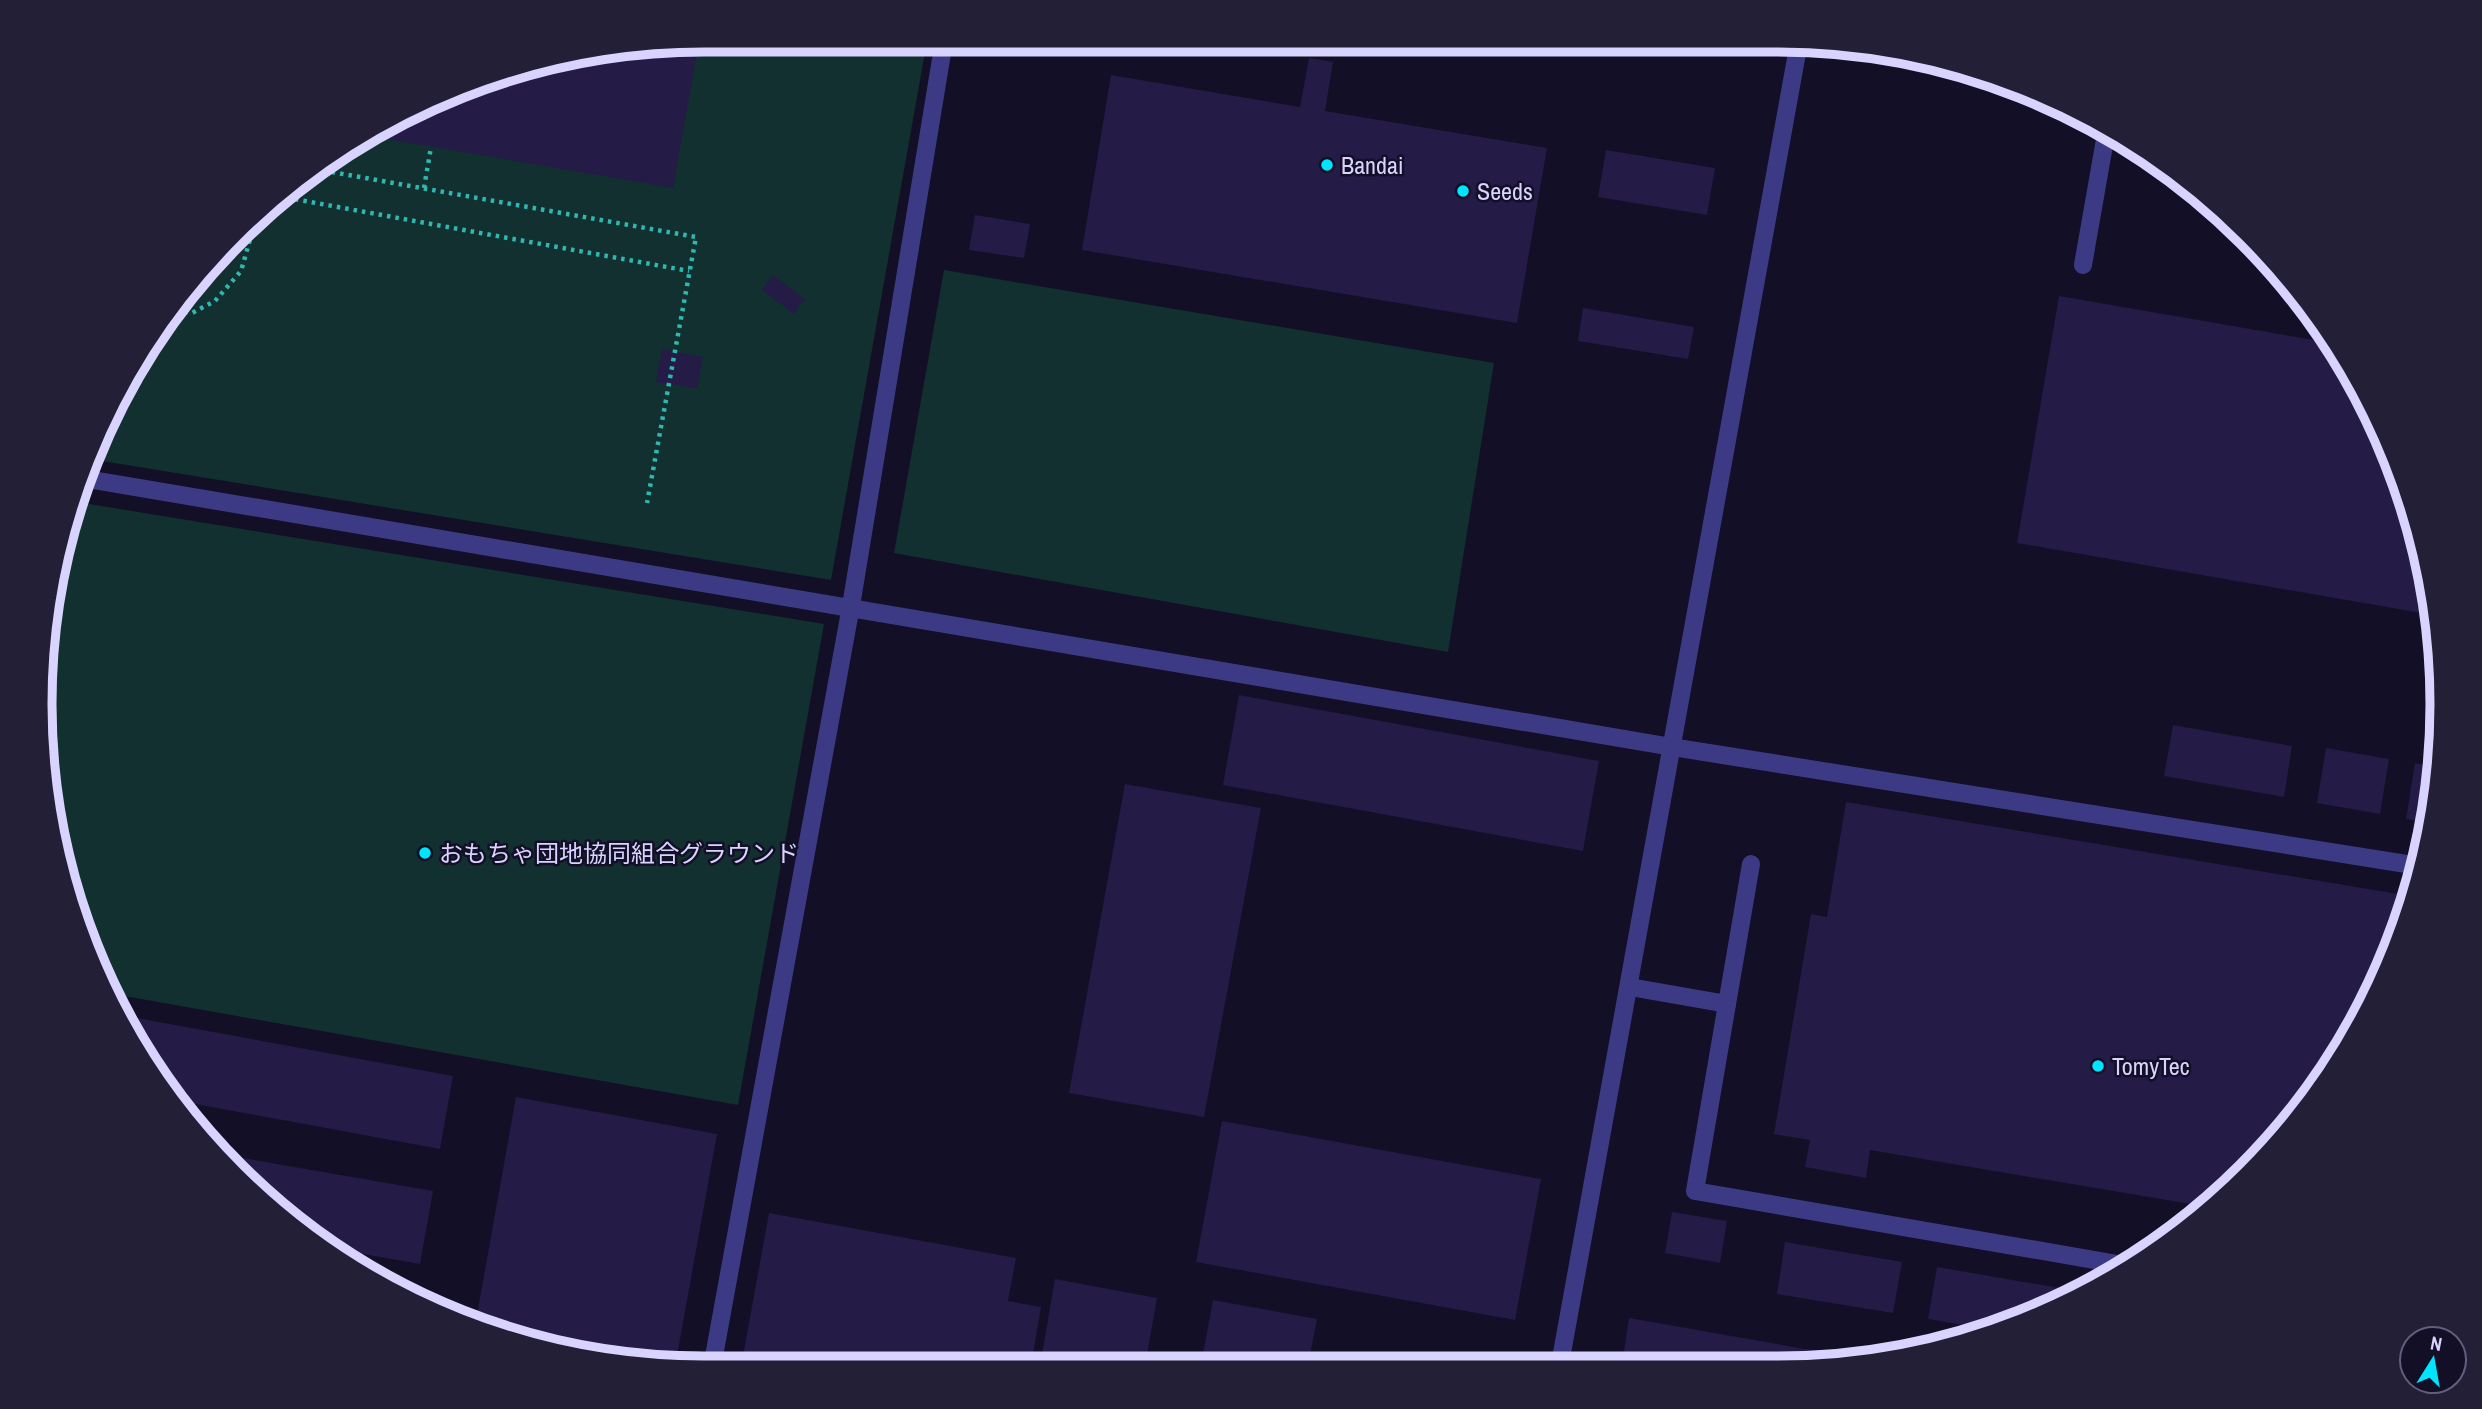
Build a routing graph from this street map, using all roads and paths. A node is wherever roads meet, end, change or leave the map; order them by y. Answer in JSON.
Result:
{"nodes":[{"id":1,"x":942,"y":52,"type":"edge"},
{"id":2,"x":1797,"y":53,"type":"edge"},
{"id":3,"x":2105,"y":140,"type":"edge"},
{"id":4,"x":432,"y":147,"type":"dead end"},
{"id":5,"x":329,"y":171,"type":"edge"},
{"id":6,"x":424,"y":188,"type":"junction"},
{"id":7,"x":292,"y":200,"type":"edge"},
{"id":8,"x":251,"y":236,"type":"edge"},
{"id":9,"x":2083,"y":265,"type":"dead end"},
{"id":10,"x":689,"y":271,"type":"junction"},
{"id":11,"x":184,"y":312,"type":"edge"},
{"id":12,"x":93,"y":480,"type":"edge"},
{"id":13,"x":647,"y":503,"type":"dead end"},
{"id":14,"x":851,"y":606,"type":"junction"},
{"id":15,"x":1672,"y":747,"type":"junction"},
{"id":16,"x":1751,"y":864,"type":"dead end"},
{"id":17,"x":2409,"y":864,"type":"edge"},
{"id":18,"x":1630,"y":987,"type":"junction"},
{"id":19,"x":1727,"y":1004,"type":"junction"},
{"id":20,"x":2113,"y":1263,"type":"edge"},
{"id":21,"x":714,"y":1356,"type":"edge"},
{"id":22,"x":1561,"y":1356,"type":"edge"}],
"edges":[{"from":1,"to":14,"type":"street"},
{"from":2,"to":15,"type":"street"},
{"from":3,"to":9,"type":"street"},
{"from":4,"to":6,"type":"path"},
{"from":5,"to":6,"type":"path"},
{"from":6,"to":10,"type":"path"},
{"from":7,"to":10,"type":"path"},
{"from":8,"to":11,"type":"path"},
{"from":10,"to":13,"type":"path"},
{"from":12,"to":14,"type":"street"},
{"from":14,"to":15,"type":"street"},
{"from":14,"to":21,"type":"street"},
{"from":15,"to":17,"type":"street"},
{"from":15,"to":18,"type":"street"},
{"from":16,"to":19,"type":"street"},
{"from":18,"to":19,"type":"street"},
{"from":18,"to":22,"type":"street"},
{"from":19,"to":20,"type":"street"}]}
